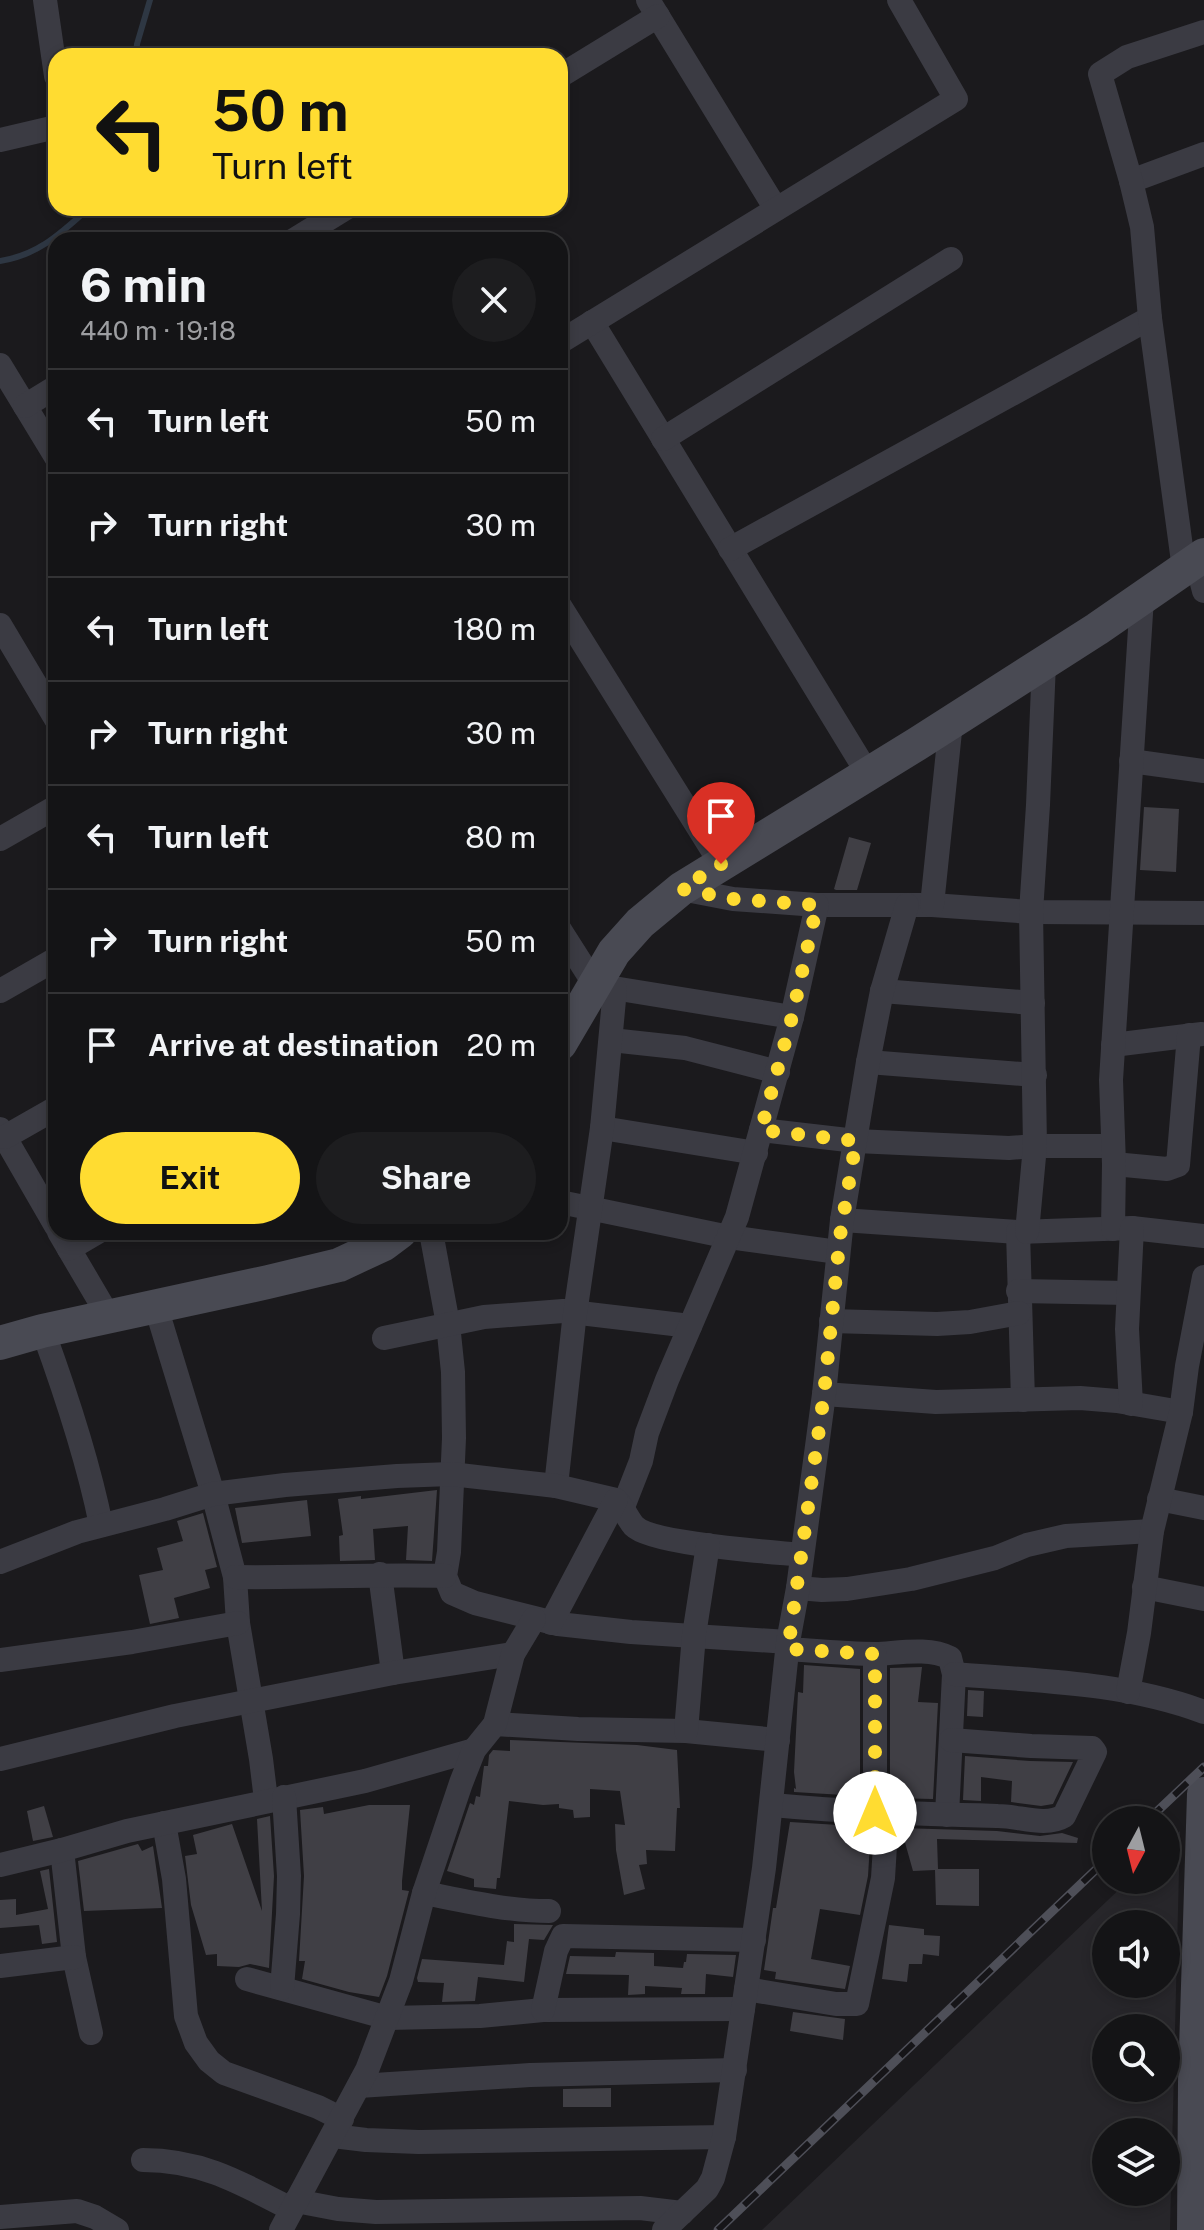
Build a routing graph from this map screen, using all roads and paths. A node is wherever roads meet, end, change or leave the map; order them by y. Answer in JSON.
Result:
{"nodes":[{"id":1,"x":45,"y":0,"type":"edge"},
{"id":2,"x":899,"y":0,"type":"edge"},
{"id":3,"x":653,"y":8,"type":"edge"},
{"id":4,"x":1203,"y":34,"type":"edge"},
{"id":5,"x":52,"y":48,"type":"edge"},
{"id":6,"x":568,"y":70,"type":"edge"},
{"id":7,"x":48,"y":129,"type":"edge"},
{"id":8,"x":0,"y":140,"type":"edge"},
{"id":9,"x":1204,"y":154,"type":"edge"},
{"id":10,"x":1131,"y":181,"type":"junction"},
{"id":11,"x":776,"y":209,"type":"junction"},
{"id":12,"x":333,"y":216,"type":"edge"},
{"id":13,"x":307,"y":232,"type":"edge"},
{"id":14,"x":951,"y":259,"type":"dead end"},
{"id":15,"x":1150,"y":318,"type":"junction"},
{"id":16,"x":592,"y":322,"type":"junction"},
{"id":17,"x":568,"y":337,"type":"edge"},
{"id":18,"x":0,"y":365,"type":"edge"},
{"id":19,"x":48,"y":392,"type":"edge"},
{"id":20,"x":25,"y":406,"type":"junction"},
{"id":21,"x":663,"y":439,"type":"junction"},
{"id":22,"x":48,"y":444,"type":"edge"},
{"id":23,"x":730,"y":549,"type":"junction"},
{"id":24,"x":1197,"y":569,"type":"edge"},
{"id":25,"x":1142,"y":598,"type":"junction"},
{"id":26,"x":568,"y":619,"type":"edge"},
{"id":27,"x":0,"y":625,"type":"edge"},
{"id":28,"x":1044,"y":663,"type":"junction"},
{"id":29,"x":48,"y":706,"type":"edge"},
{"id":30,"x":951,"y":722,"type":"junction"},
{"id":31,"x":1131,"y":761,"type":"junction"},
{"id":32,"x":1204,"y":771,"type":"edge"},
{"id":33,"x":868,"y":774,"type":"junction"},
{"id":34,"x":48,"y":812,"type":"edge"},
{"id":35,"x":0,"y":839,"type":"edge"},
{"id":36,"x":721,"y":864,"type":"junction"},
{"id":37,"x":681,"y":889,"type":"junction"},
{"id":38,"x":817,"y":905,"type":"junction"},
{"id":39,"x":907,"y":905,"type":"junction"},
{"id":40,"x":932,"y":905,"type":"junction"},
{"id":41,"x":1031,"y":912,"type":"junction"},
{"id":42,"x":1123,"y":912,"type":"junction"},
{"id":43,"x":1204,"y":913,"type":"edge"},
{"id":44,"x":568,"y":940,"type":"edge"},
{"id":45,"x":48,"y":964,"type":"edge"},
{"id":46,"x":605,"y":987,"type":"junction"},
{"id":47,"x":0,"y":991,"type":"edge"},
{"id":48,"x":882,"y":991,"type":"junction"},
{"id":49,"x":1033,"y":1003,"type":"junction"},
{"id":50,"x":792,"y":1017,"type":"junction"},
{"id":51,"x":568,"y":1034,"type":"edge"},
{"id":52,"x":1197,"y":1035,"type":"edge"},
{"id":53,"x":611,"y":1040,"type":"junction"},
{"id":54,"x":1113,"y":1045,"type":"junction"},
{"id":55,"x":868,"y":1062,"type":"junction"},
{"id":56,"x":778,"y":1072,"type":"junction"},
{"id":57,"x":1035,"y":1075,"type":"junction"},
{"id":58,"x":1193,"y":1110,"type":"edge"},
{"id":59,"x":48,"y":1112,"type":"edge"},
{"id":60,"x":602,"y":1128,"type":"junction"},
{"id":61,"x":2,"y":1133,"type":"edge"},
{"id":62,"x":856,"y":1141,"type":"junction"},
{"id":63,"x":759,"y":1142,"type":"junction"},
{"id":64,"x":1035,"y":1146,"type":"junction"},
{"id":65,"x":1113,"y":1155,"type":"junction"},
{"id":66,"x":568,"y":1204,"type":"edge"},
{"id":67,"x":589,"y":1209,"type":"junction"},
{"id":68,"x":48,"y":1212,"type":"edge"},
{"id":69,"x":842,"y":1220,"type":"junction"},
{"id":70,"x":1123,"y":1229,"type":"junction"},
{"id":71,"x":1022,"y":1232,"type":"junction"},
{"id":72,"x":1204,"y":1236,"type":"edge"},
{"id":73,"x":729,"y":1237,"type":"junction"},
{"id":74,"x":64,"y":1240,"type":"edge"},
{"id":75,"x":389,"y":1240,"type":"edge"},
{"id":76,"x":432,"y":1240,"type":"edge"},
{"id":77,"x":838,"y":1252,"type":"junction"},
{"id":78,"x":1204,"y":1277,"type":"edge"},
{"id":79,"x":1128,"y":1293,"type":"junction"},
{"id":80,"x":1019,"y":1302,"type":"junction"},
{"id":81,"x":156,"y":1307,"type":"junction"},
{"id":82,"x":575,"y":1312,"type":"junction"},
{"id":83,"x":109,"y":1317,"type":"junction"},
{"id":84,"x":831,"y":1321,"type":"junction"},
{"id":85,"x":448,"y":1324,"type":"junction"},
{"id":86,"x":690,"y":1326,"type":"junction"},
{"id":87,"x":43,"y":1331,"type":"junction"},
{"id":88,"x":384,"y":1338,"type":"dead end"},
{"id":89,"x":0,"y":1343,"type":"edge"},
{"id":90,"x":824,"y":1394,"type":"junction"},
{"id":91,"x":1023,"y":1400,"type":"junction"},
{"id":92,"x":1131,"y":1404,"type":"junction"},
{"id":93,"x":1181,"y":1412,"type":"junction"},
{"id":94,"x":451,"y":1474,"type":"junction"},
{"id":95,"x":556,"y":1486,"type":"junction"},
{"id":96,"x":213,"y":1494,"type":"junction"},
{"id":97,"x":1159,"y":1499,"type":"junction"},
{"id":98,"x":620,"y":1504,"type":"junction"},
{"id":99,"x":1204,"y":1508,"type":"edge"},
{"id":100,"x":101,"y":1525,"type":"junction"},
{"id":101,"x":1152,"y":1531,"type":"junction"},
{"id":102,"x":708,"y":1545,"type":"junction"},
{"id":103,"x":802,"y":1555,"type":"junction"},
{"id":104,"x":0,"y":1562,"type":"edge"},
{"id":105,"x":380,"y":1574,"type":"junction"},
{"id":106,"x":445,"y":1576,"type":"junction"},
{"id":107,"x":235,"y":1577,"type":"junction"},
{"id":108,"x":1144,"y":1587,"type":"junction"},
{"id":109,"x":798,"y":1588,"type":"junction"},
{"id":110,"x":1204,"y":1599,"type":"edge"},
{"id":111,"x":543,"y":1621,"type":"junction"},
{"id":112,"x":238,"y":1623,"type":"junction"},
{"id":113,"x":694,"y":1635,"type":"junction"},
{"id":114,"x":788,"y":1646,"type":"junction"},
{"id":115,"x":513,"y":1654,"type":"junction"},
{"id":116,"x":875,"y":1654,"type":"junction"},
{"id":117,"x":0,"y":1660,"type":"edge"},
{"id":118,"x":393,"y":1673,"type":"junction"},
{"id":119,"x":954,"y":1674,"type":"junction"},
{"id":120,"x":1128,"y":1692,"type":"junction"},
{"id":121,"x":250,"y":1700,"type":"junction"},
{"id":122,"x":1204,"y":1712,"type":"edge"},
{"id":123,"x":495,"y":1724,"type":"junction"},
{"id":124,"x":686,"y":1731,"type":"junction"},
{"id":125,"x":778,"y":1740,"type":"junction"},
{"id":126,"x":951,"y":1740,"type":"junction"},
{"id":127,"x":474,"y":1750,"type":"junction"},
{"id":128,"x":0,"y":1759,"type":"edge"},
{"id":129,"x":1204,"y":1794,"type":"edge"},
{"id":130,"x":275,"y":1798,"type":"junction"},
{"id":131,"x":772,"y":1805,"type":"junction"},
{"id":132,"x":881,"y":1813,"type":"junction"},
{"id":133,"x":947,"y":1815,"type":"junction"},
{"id":134,"x":164,"y":1823,"type":"junction"},
{"id":135,"x":62,"y":1850,"type":"junction"},
{"id":136,"x":0,"y":1865,"type":"edge"},
{"id":137,"x":424,"y":1893,"type":"junction"},
{"id":138,"x":549,"y":1911,"type":"dead end"},
{"id":139,"x":754,"y":1940,"type":"junction"},
{"id":140,"x":74,"y":1957,"type":"junction"},
{"id":141,"x":0,"y":1966,"type":"edge"},
{"id":142,"x":247,"y":1979,"type":"dead end"},
{"id":143,"x":282,"y":1988,"type":"junction"},
{"id":144,"x":745,"y":1999,"type":"junction"},
{"id":145,"x":543,"y":2010,"type":"junction"},
{"id":146,"x":388,"y":2018,"type":"junction"},
{"id":147,"x":91,"y":2033,"type":"dead end"},
{"id":148,"x":735,"y":2070,"type":"junction"},
{"id":149,"x":359,"y":2086,"type":"junction"},
{"id":150,"x":338,"y":2128,"type":"junction"},
{"id":151,"x":724,"y":2137,"type":"junction"},
{"id":152,"x":143,"y":2160,"type":"dead end"},
{"id":153,"x":289,"y":2213,"type":"edge"},
{"id":154,"x":682,"y":2213,"type":"junction"},
{"id":155,"x":0,"y":2217,"type":"edge"},
{"id":156,"x":117,"y":2230,"type":"edge"},
{"id":157,"x":664,"y":2230,"type":"edge"},
{"id":158,"x":1194,"y":2230,"type":"edge"}],
"edges":[{"from":1,"to":5,"type":"street"},
{"from":2,"to":11,"type":"street"},
{"from":3,"to":6,"type":"street"},
{"from":3,"to":11,"type":"street"},
{"from":4,"to":10,"type":"street"},
{"from":7,"to":8,"type":"street"},
{"from":9,"to":10,"type":"street"},
{"from":10,"to":15,"type":"street"},
{"from":11,"to":16,"type":"street"},
{"from":12,"to":13,"type":"street"},
{"from":14,"to":21,"type":"street"},
{"from":15,"to":23,"type":"street"},
{"from":15,"to":24,"type":"street"},
{"from":16,"to":17,"type":"street"},
{"from":16,"to":21,"type":"street"},
{"from":18,"to":20,"type":"street"},
{"from":19,"to":20,"type":"street"},
{"from":20,"to":22,"type":"street"},
{"from":21,"to":23,"type":"street"},
{"from":23,"to":33,"type":"street"},
{"from":24,"to":25,"type":"main road"},
{"from":25,"to":28,"type":"main road"},
{"from":25,"to":31,"type":"street"},
{"from":26,"to":36,"type":"street"},
{"from":27,"to":29,"type":"street"},
{"from":28,"to":30,"type":"main road"},
{"from":28,"to":41,"type":"street"},
{"from":30,"to":33,"type":"main road"},
{"from":30,"to":40,"type":"street"},
{"from":31,"to":32,"type":"street"},
{"from":31,"to":42,"type":"street"},
{"from":33,"to":36,"type":"main road"},
{"from":34,"to":35,"type":"street"},
{"from":36,"to":37,"type":"main road"},
{"from":37,"to":38,"type":"street"},
{"from":37,"to":46,"type":"main road"},
{"from":38,"to":39,"type":"street"},
{"from":38,"to":50,"type":"street"},
{"from":39,"to":40,"type":"street"},
{"from":39,"to":48,"type":"street"},
{"from":40,"to":41,"type":"street"},
{"from":41,"to":42,"type":"street"},
{"from":41,"to":49,"type":"street"},
{"from":42,"to":43,"type":"street"},
{"from":42,"to":54,"type":"street"},
{"from":44,"to":46,"type":"street"},
{"from":45,"to":47,"type":"street"},
{"from":46,"to":50,"type":"street"},
{"from":46,"to":51,"type":"main road"},
{"from":46,"to":53,"type":"street"},
{"from":48,"to":49,"type":"street"},
{"from":48,"to":55,"type":"street"},
{"from":49,"to":57,"type":"street"},
{"from":50,"to":56,"type":"street"},
{"from":52,"to":54,"type":"street"},
{"from":52,"to":58,"type":"street"},
{"from":53,"to":56,"type":"street"},
{"from":53,"to":60,"type":"street"},
{"from":54,"to":65,"type":"street"},
{"from":55,"to":57,"type":"street"},
{"from":55,"to":62,"type":"street"},
{"from":56,"to":63,"type":"street"},
{"from":57,"to":64,"type":"street"},
{"from":58,"to":65,"type":"street"},
{"from":59,"to":61,"type":"street"},
{"from":60,"to":63,"type":"street"},
{"from":60,"to":67,"type":"street"},
{"from":61,"to":68,"type":"street"},
{"from":62,"to":63,"type":"street"},
{"from":62,"to":64,"type":"street"},
{"from":62,"to":69,"type":"street"},
{"from":63,"to":73,"type":"street"},
{"from":64,"to":65,"type":"street"},
{"from":64,"to":71,"type":"street"},
{"from":65,"to":70,"type":"street"},
{"from":66,"to":67,"type":"street"},
{"from":67,"to":73,"type":"street"},
{"from":67,"to":82,"type":"street"},
{"from":69,"to":71,"type":"street"},
{"from":69,"to":77,"type":"street"},
{"from":70,"to":71,"type":"street"},
{"from":70,"to":72,"type":"street"},
{"from":70,"to":79,"type":"street"},
{"from":71,"to":80,"type":"street"},
{"from":73,"to":77,"type":"street"},
{"from":73,"to":86,"type":"street"},
{"from":74,"to":83,"type":"street"},
{"from":75,"to":81,"type":"main road"},
{"from":76,"to":85,"type":"street"},
{"from":77,"to":84,"type":"street"},
{"from":78,"to":93,"type":"street"},
{"from":79,"to":80,"type":"street"},
{"from":79,"to":92,"type":"street"},
{"from":80,"to":84,"type":"street"},
{"from":80,"to":91,"type":"street"},
{"from":81,"to":83,"type":"main road"},
{"from":81,"to":96,"type":"street"},
{"from":82,"to":85,"type":"street"},
{"from":82,"to":86,"type":"street"},
{"from":82,"to":95,"type":"street"},
{"from":83,"to":87,"type":"main road"},
{"from":84,"to":90,"type":"street"},
{"from":85,"to":88,"type":"street"},
{"from":85,"to":94,"type":"street"},
{"from":86,"to":98,"type":"street"},
{"from":87,"to":89,"type":"main road"},
{"from":87,"to":100,"type":"street"},
{"from":90,"to":91,"type":"street"},
{"from":90,"to":103,"type":"street"},
{"from":91,"to":92,"type":"street"},
{"from":92,"to":93,"type":"street"},
{"from":93,"to":97,"type":"street"},
{"from":94,"to":95,"type":"street"},
{"from":94,"to":96,"type":"street"},
{"from":94,"to":106,"type":"street"},
{"from":95,"to":98,"type":"street"},
{"from":96,"to":100,"type":"street"},
{"from":96,"to":107,"type":"street"},
{"from":97,"to":99,"type":"street"},
{"from":97,"to":101,"type":"street"},
{"from":98,"to":102,"type":"street"},
{"from":98,"to":111,"type":"street"},
{"from":100,"to":104,"type":"street"},
{"from":101,"to":108,"type":"street"},
{"from":101,"to":109,"type":"street"},
{"from":102,"to":103,"type":"street"},
{"from":102,"to":113,"type":"street"},
{"from":103,"to":109,"type":"street"},
{"from":105,"to":106,"type":"street"},
{"from":105,"to":107,"type":"street"},
{"from":105,"to":118,"type":"street"},
{"from":106,"to":111,"type":"street"},
{"from":107,"to":112,"type":"street"},
{"from":108,"to":110,"type":"street"},
{"from":108,"to":120,"type":"street"},
{"from":109,"to":114,"type":"street"},
{"from":111,"to":113,"type":"street"},
{"from":111,"to":115,"type":"street"},
{"from":112,"to":117,"type":"street"},
{"from":112,"to":121,"type":"street"},
{"from":113,"to":114,"type":"street"},
{"from":113,"to":124,"type":"street"},
{"from":114,"to":116,"type":"street"},
{"from":114,"to":125,"type":"street"},
{"from":115,"to":118,"type":"street"},
{"from":115,"to":123,"type":"street"},
{"from":116,"to":119,"type":"street"},
{"from":116,"to":132,"type":"street"},
{"from":118,"to":121,"type":"street"},
{"from":119,"to":120,"type":"street"},
{"from":119,"to":126,"type":"street"},
{"from":120,"to":122,"type":"street"},
{"from":121,"to":128,"type":"street"},
{"from":121,"to":130,"type":"street"},
{"from":123,"to":124,"type":"street"},
{"from":123,"to":127,"type":"street"},
{"from":124,"to":125,"type":"street"},
{"from":125,"to":131,"type":"street"},
{"from":126,"to":133,"type":"street"},
{"from":126,"to":133,"type":"street"},
{"from":127,"to":130,"type":"street"},
{"from":127,"to":137,"type":"street"},
{"from":129,"to":158,"type":"main road"},
{"from":130,"to":134,"type":"street"},
{"from":130,"to":143,"type":"street"},
{"from":131,"to":132,"type":"street"},
{"from":131,"to":139,"type":"street"},
{"from":132,"to":133,"type":"street"},
{"from":132,"to":144,"type":"street"},
{"from":134,"to":135,"type":"street"},
{"from":134,"to":150,"type":"street"},
{"from":135,"to":136,"type":"street"},
{"from":135,"to":140,"type":"street"},
{"from":137,"to":138,"type":"street"},
{"from":137,"to":146,"type":"street"},
{"from":139,"to":144,"type":"street"},
{"from":139,"to":145,"type":"street"},
{"from":140,"to":141,"type":"street"},
{"from":140,"to":147,"type":"street"},
{"from":142,"to":143,"type":"street"},
{"from":143,"to":146,"type":"street"},
{"from":144,"to":145,"type":"street"},
{"from":144,"to":148,"type":"street"},
{"from":145,"to":146,"type":"street"},
{"from":146,"to":149,"type":"street"},
{"from":148,"to":149,"type":"street"},
{"from":148,"to":151,"type":"street"},
{"from":149,"to":150,"type":"street"},
{"from":150,"to":151,"type":"street"},
{"from":150,"to":153,"type":"street"},
{"from":151,"to":154,"type":"street"},
{"from":152,"to":153,"type":"street"},
{"from":153,"to":154,"type":"street"},
{"from":154,"to":157,"type":"street"},
{"from":155,"to":156,"type":"street"}]}
